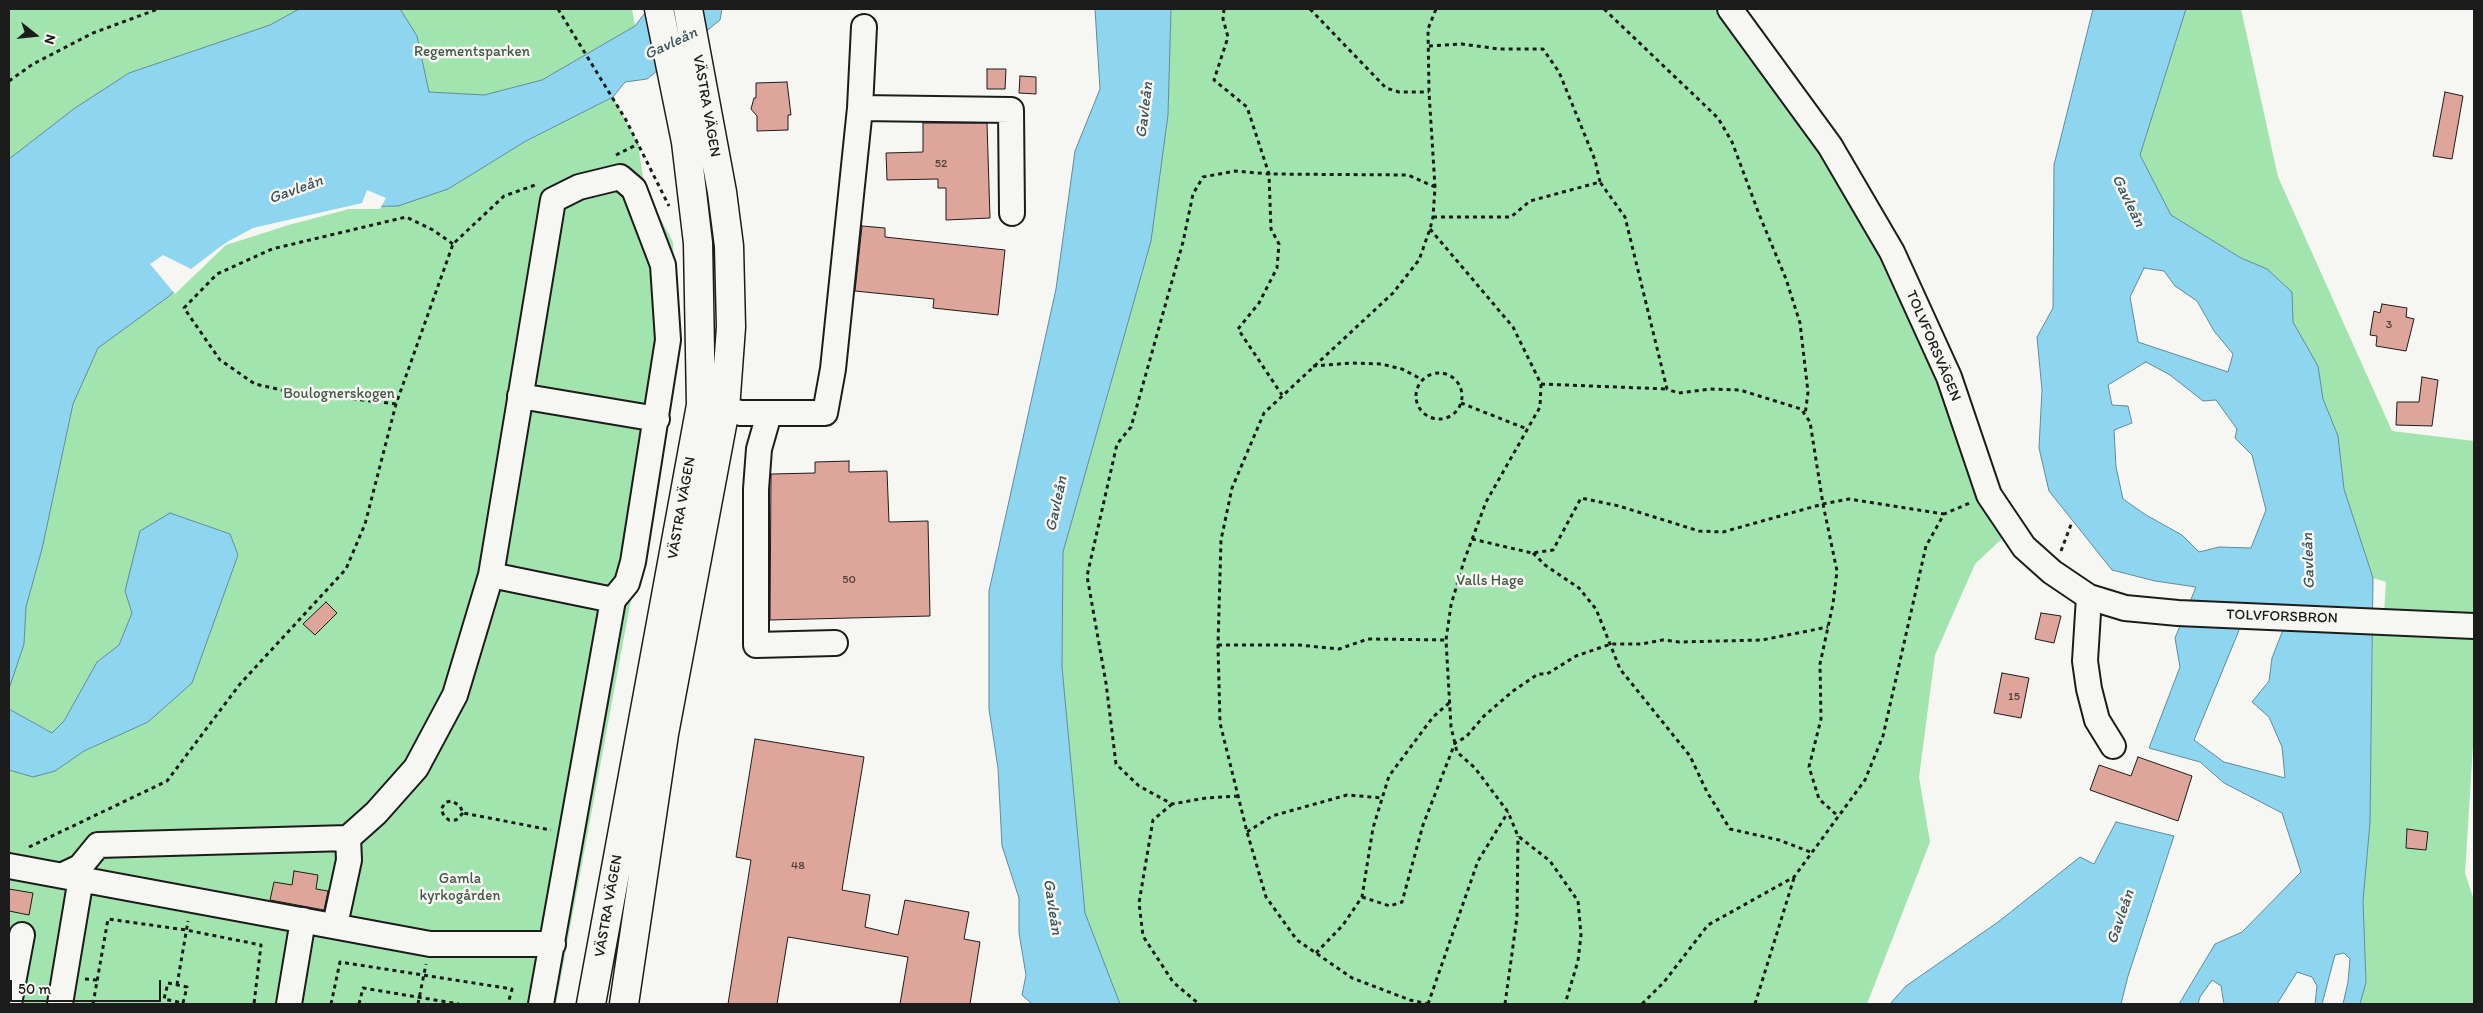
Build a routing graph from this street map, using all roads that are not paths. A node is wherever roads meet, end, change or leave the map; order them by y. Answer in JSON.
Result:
{"nodes":[{"id":1,"x":659,"y":9,"type":"edge"},
{"id":2,"x":688,"y":9,"type":"edge"},
{"id":3,"x":1730,"y":9,"type":"edge"},
{"id":4,"x":864,"y":27,"type":"dead end"},
{"id":5,"x":860,"y":108,"type":"junction"},
{"id":6,"x":699,"y":141,"type":"junction"},
{"id":7,"x":1012,"y":213,"type":"dead end"},
{"id":8,"x":520,"y":396,"type":"junction"},
{"id":9,"x":713,"y":407,"type":"junction"},
{"id":10,"x":769,"y":414,"type":"junction"},
{"id":11,"x":657,"y":419,"type":"junction"},
{"id":12,"x":491,"y":576,"type":"junction"},
{"id":13,"x":2089,"y":597,"type":"junction"},
{"id":14,"x":613,"y":600,"type":"junction"},
{"id":15,"x":2178,"y":613,"type":"joint"},
{"id":16,"x":2474,"y":626,"type":"edge"},
{"id":17,"x":835,"y":643,"type":"dead end"},
{"id":18,"x":2112,"y":746,"type":"dead end"},
{"id":19,"x":348,"y":838,"type":"junction"},
{"id":20,"x":16,"y":858,"type":"edge"},
{"id":21,"x":72,"y":876,"type":"junction"},
{"id":22,"x":303,"y":920,"type":"junction"},
{"id":23,"x":335,"y":925,"type":"junction"},
{"id":24,"x":22,"y":935,"type":"dead end"},
{"id":25,"x":553,"y":944,"type":"junction"},
{"id":26,"x":9,"y":1004,"type":"edge"},
{"id":27,"x":60,"y":1004,"type":"edge"},
{"id":28,"x":289,"y":1004,"type":"edge"},
{"id":29,"x":541,"y":1004,"type":"edge"},
{"id":30,"x":592,"y":1004,"type":"edge"},
{"id":31,"x":624,"y":1004,"type":"edge"}],
"edges":[{"from":1,"to":6,"type":"main road","name":"VÄSTRA VÄGEN"},
{"from":2,"to":6,"type":"main road","name":"VÄSTRA VÄGEN"},
{"from":3,"to":13,"type":"street","name":"TOLVFORSVÄGEN"},
{"from":4,"to":5,"type":"street"},
{"from":5,"to":7,"type":"street"},
{"from":5,"to":10,"type":"street"},
{"from":6,"to":9,"type":"main road","name":"VÄSTRA VÄGEN"},
{"from":8,"to":11,"type":"street"},
{"from":8,"to":11,"type":"street"},
{"from":8,"to":12,"type":"street"},
{"from":9,"to":10,"type":"street"},
{"from":9,"to":30,"type":"main road","name":"VÄSTRA VÄGEN"},
{"from":9,"to":31,"type":"main road","name":"VÄSTRA VÄGEN"},
{"from":10,"to":17,"type":"street"},
{"from":11,"to":14,"type":"street"},
{"from":12,"to":14,"type":"street"},
{"from":12,"to":19,"type":"street"},
{"from":13,"to":15,"type":"street","name":"TOLVFORSVÄGEN"},
{"from":13,"to":18,"type":"street"},
{"from":14,"to":25,"type":"street"},
{"from":15,"to":16,"type":"street","name":"TOLVFORSBRON"},
{"from":19,"to":21,"type":"street"},
{"from":19,"to":23,"type":"street"},
{"from":20,"to":21,"type":"street"},
{"from":21,"to":22,"type":"street"},
{"from":21,"to":27,"type":"street"},
{"from":22,"to":23,"type":"street"},
{"from":22,"to":28,"type":"street"},
{"from":23,"to":25,"type":"street"},
{"from":24,"to":26,"type":"street"},
{"from":25,"to":29,"type":"street"}]}
